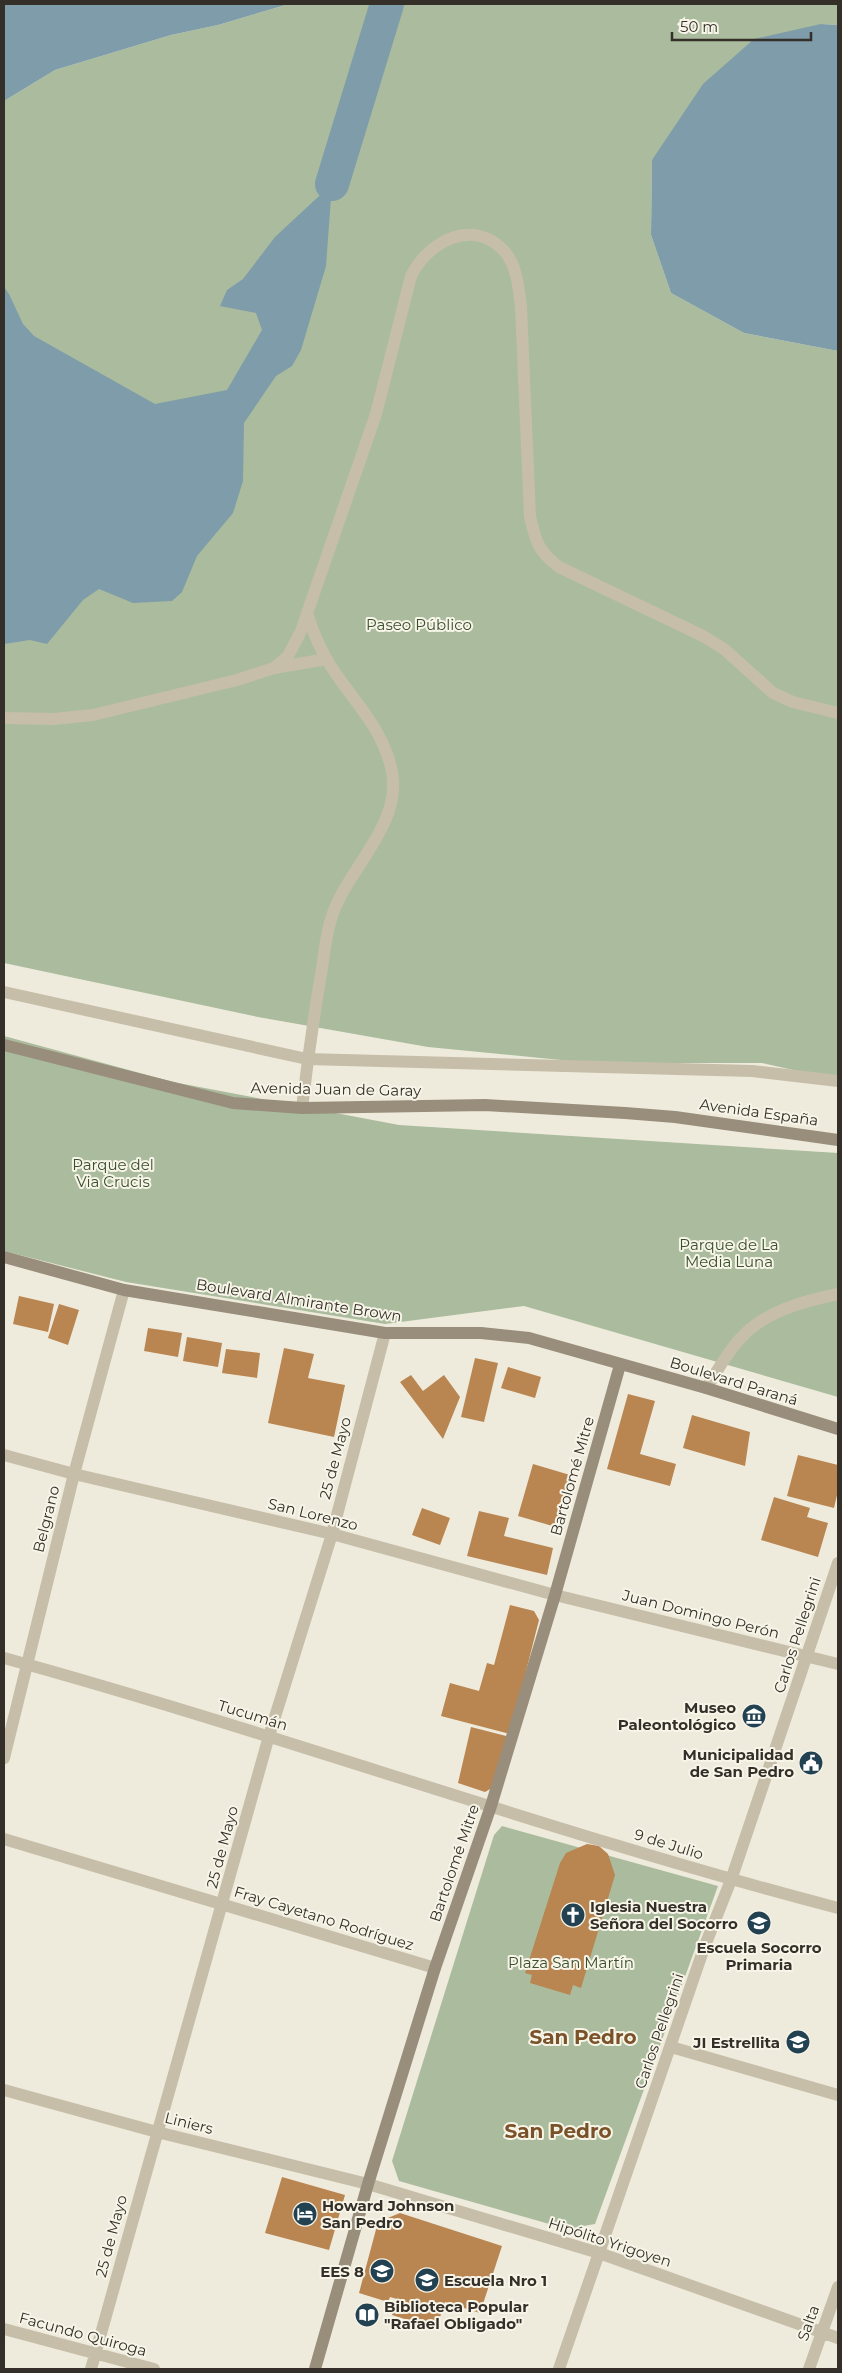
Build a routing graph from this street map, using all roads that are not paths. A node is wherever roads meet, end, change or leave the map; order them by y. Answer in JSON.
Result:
{"nodes":[{"id":1,"x":307,"y":613,"type":"junction"},
{"id":2,"x":327,"y":660,"type":"junction"},
{"id":3,"x":274,"y":668,"type":"junction"},
{"id":4,"x":838,"y":713,"type":"edge"},
{"id":5,"x":4,"y":718,"type":"edge"},
{"id":6,"x":4,"y":992,"type":"edge"},
{"id":7,"x":4,"y":1045,"type":"edge"},
{"id":8,"x":307,"y":1059,"type":"junction"},
{"id":9,"x":838,"y":1081,"type":"edge"},
{"id":10,"x":302,"y":1108,"type":"junction"},
{"id":11,"x":675,"y":1117,"type":"joint"},
{"id":12,"x":838,"y":1140,"type":"edge"},
{"id":13,"x":4,"y":1257,"type":"edge"},
{"id":14,"x":124,"y":1290,"type":"junction"},
{"id":15,"x":838,"y":1294,"type":"edge"},
{"id":16,"x":385,"y":1333,"type":"junction"},
{"id":17,"x":620,"y":1365,"type":"junction"},
{"id":18,"x":706,"y":1388,"type":"junction"},
{"id":19,"x":838,"y":1430,"type":"edge"},
{"id":20,"x":4,"y":1455,"type":"edge"},
{"id":21,"x":74,"y":1474,"type":"junction"},
{"id":22,"x":332,"y":1534,"type":"junction"},
{"id":23,"x":838,"y":1563,"type":"edge"},
{"id":24,"x":556,"y":1595,"type":"junction"},
{"id":25,"x":808,"y":1657,"type":"junction"},
{"id":26,"x":4,"y":1658,"type":"edge"},
{"id":27,"x":838,"y":1664,"type":"edge"},
{"id":28,"x":28,"y":1665,"type":"junction"},
{"id":29,"x":269,"y":1736,"type":"junction"},
{"id":30,"x":4,"y":1758,"type":"edge"},
{"id":31,"x":491,"y":1806,"type":"junction"},
{"id":32,"x":4,"y":1839,"type":"edge"},
{"id":33,"x":731,"y":1880,"type":"junction"},
{"id":34,"x":224,"y":1905,"type":"junction"},
{"id":35,"x":838,"y":1908,"type":"edge"},
{"id":36,"x":435,"y":1968,"type":"junction"},
{"id":37,"x":671,"y":2047,"type":"junction"},
{"id":38,"x":4,"y":2090,"type":"edge"},
{"id":39,"x":838,"y":2096,"type":"edge"},
{"id":40,"x":157,"y":2132,"type":"junction"},
{"id":41,"x":368,"y":2184,"type":"junction"},
{"id":42,"x":599,"y":2253,"type":"junction"},
{"id":43,"x":838,"y":2287,"type":"edge"},
{"id":44,"x":4,"y":2329,"type":"edge"},
{"id":45,"x":822,"y":2332,"type":"junction"},
{"id":46,"x":838,"y":2338,"type":"edge"},
{"id":47,"x":96,"y":2354,"type":"junction"},
{"id":48,"x":91,"y":2369,"type":"edge"},
{"id":49,"x":154,"y":2369,"type":"edge"},
{"id":50,"x":315,"y":2369,"type":"edge"},
{"id":51,"x":559,"y":2369,"type":"edge"},
{"id":52,"x":809,"y":2369,"type":"edge"}],
"edges":[{"from":1,"to":2,"type":"street"},
{"from":1,"to":3,"type":"street"},
{"from":1,"to":4,"type":"street"},
{"from":2,"to":3,"type":"street"},
{"from":2,"to":8,"type":"street"},
{"from":3,"to":5,"type":"street"},
{"from":6,"to":8,"type":"street"},
{"from":7,"to":10,"type":"main road","name":"Avenida Juan de Garay"},
{"from":8,"to":9,"type":"street"},
{"from":8,"to":10,"type":"street"},
{"from":10,"to":11,"type":"main road","name":"Avenida Juan de Garay"},
{"from":11,"to":12,"type":"main road","name":"Avenida España"},
{"from":13,"to":14,"type":"main road","name":"Boulevard Almirante Brown"},
{"from":14,"to":16,"type":"main road","name":"Boulevard Almirante Brown"},
{"from":14,"to":21,"type":"street","name":"Belgrano"},
{"from":15,"to":18,"type":"street"},
{"from":16,"to":17,"type":"main road","name":"Boulevard Almirante Brown"},
{"from":16,"to":22,"type":"street","name":"25 de Mayo"},
{"from":17,"to":18,"type":"main road","name":"Boulevard Paraná"},
{"from":17,"to":24,"type":"main road","name":"Bartolomé Mitre"},
{"from":18,"to":19,"type":"main road","name":"Boulevard Paraná"},
{"from":20,"to":21,"type":"street","name":"San Lorenzo"},
{"from":21,"to":22,"type":"street","name":"San Lorenzo"},
{"from":21,"to":28,"type":"street","name":"Belgrano"},
{"from":22,"to":24,"type":"street","name":"San Lorenzo"},
{"from":22,"to":29,"type":"street","name":"25 de Mayo"},
{"from":23,"to":25,"type":"street","name":"Carlos Pellegrini"},
{"from":24,"to":25,"type":"street","name":"Juan Domingo Perón"},
{"from":24,"to":31,"type":"main road","name":"Bartolomé Mitre"},
{"from":25,"to":27,"type":"street","name":"Juan Domingo Perón"},
{"from":25,"to":33,"type":"street","name":"Carlos Pellegrini"},
{"from":26,"to":28,"type":"street","name":"Tucumán"},
{"from":28,"to":29,"type":"street","name":"Tucumán"},
{"from":28,"to":30,"type":"street","name":"Belgrano"},
{"from":29,"to":31,"type":"street","name":"Tucumán"},
{"from":29,"to":34,"type":"street","name":"25 de Mayo"},
{"from":31,"to":33,"type":"street","name":"9 de Julio"},
{"from":31,"to":36,"type":"main road","name":"Bartolomé Mitre"},
{"from":32,"to":34,"type":"street","name":"Fray Cayetano Rodríguez"},
{"from":33,"to":35,"type":"street","name":"9 de Julio"},
{"from":33,"to":37,"type":"street","name":"Carlos Pellegrini"},
{"from":34,"to":36,"type":"street","name":"Fray Cayetano Rodríguez"},
{"from":34,"to":40,"type":"street","name":"25 de Mayo"},
{"from":36,"to":41,"type":"main road","name":"Bartolomé Mitre"},
{"from":37,"to":39,"type":"street"},
{"from":37,"to":42,"type":"street","name":"Carlos Pellegrini"},
{"from":38,"to":40,"type":"street","name":"Liniers"},
{"from":40,"to":41,"type":"street","name":"Liniers"},
{"from":40,"to":47,"type":"street","name":"25 de Mayo"},
{"from":41,"to":42,"type":"street","name":"Hipólito Yrigoyen"},
{"from":41,"to":50,"type":"main road","name":"Bartolomé Mitre"},
{"from":42,"to":45,"type":"street","name":"Hipólito Yrigoyen"},
{"from":42,"to":51,"type":"street","name":"Carlos Pellegrini"},
{"from":43,"to":45,"type":"street","name":"Salta"},
{"from":44,"to":47,"type":"street","name":"Facundo Quiroga"},
{"from":45,"to":46,"type":"street","name":"Hipólito Yrigoyen"},
{"from":45,"to":52,"type":"street","name":"Salta"},
{"from":47,"to":48,"type":"street","name":"25 de Mayo"},
{"from":47,"to":49,"type":"street","name":"Facundo Quiroga"}]}
